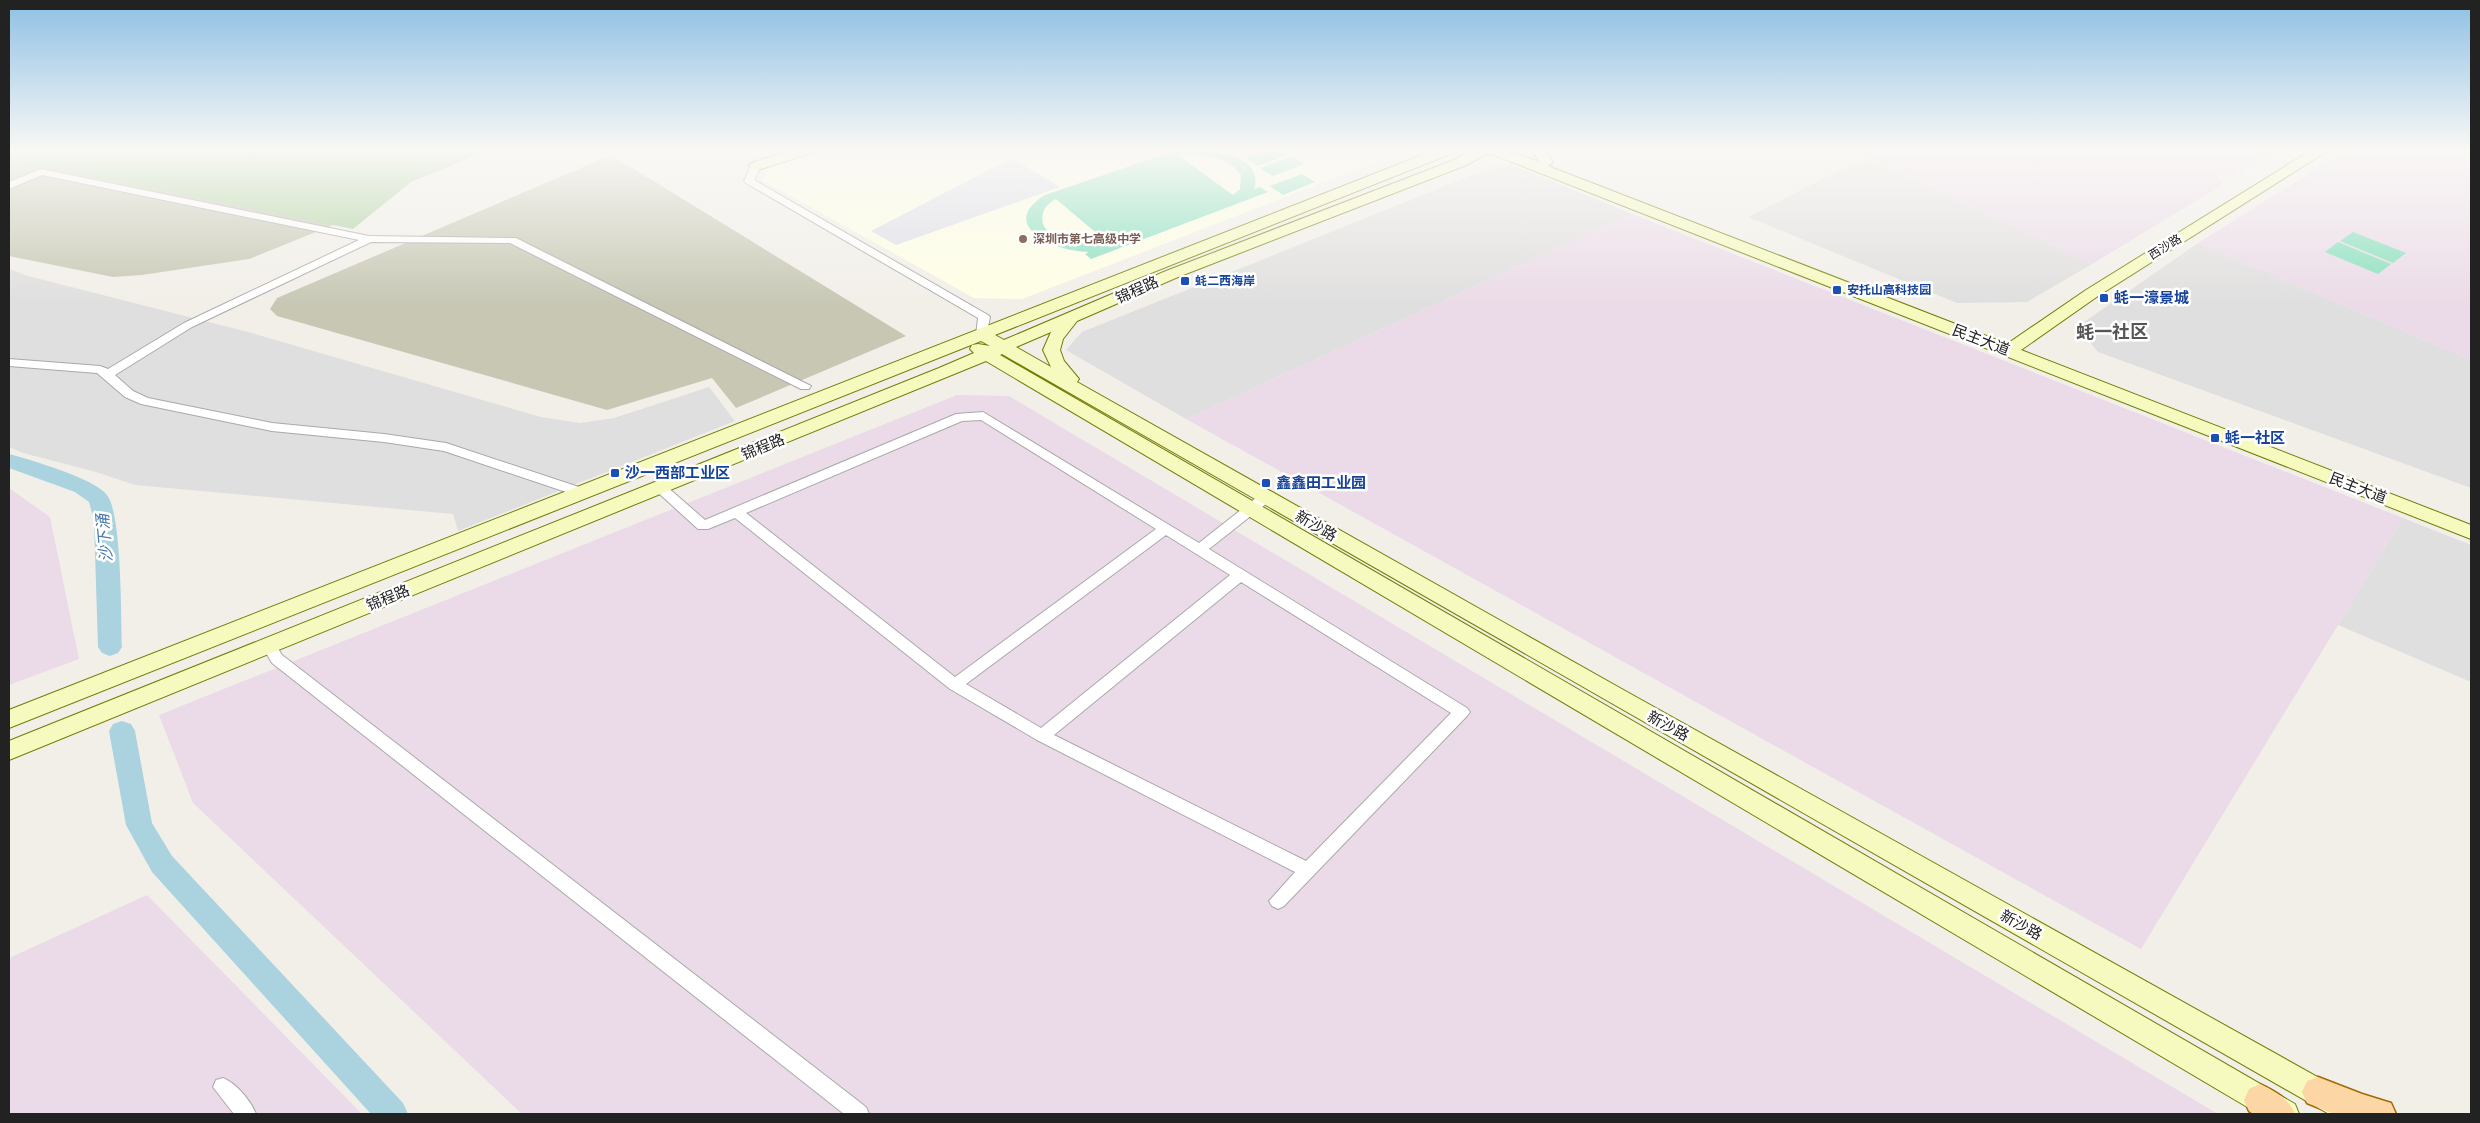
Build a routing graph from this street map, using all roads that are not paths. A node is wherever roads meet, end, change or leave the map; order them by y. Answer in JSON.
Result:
{"nodes":[{"id":1,"x":180,"y":200,"type":"edge"},
{"id":2,"x":783,"y":200,"type":"edge"},
{"id":3,"x":1334,"y":200,"type":"edge"},
{"id":4,"x":1340,"y":200,"type":"edge"},
{"id":5,"x":1635,"y":200,"type":"edge"},
{"id":6,"x":1653,"y":200,"type":"edge"},
{"id":7,"x":2241,"y":200,"type":"edge"},
{"id":8,"x":369,"y":239,"type":"junction"},
{"id":9,"x":1075,"y":318,"type":"junction"},
{"id":10,"x":985,"y":344,"type":"junction"},
{"id":11,"x":2013,"y":347,"type":"junction"},
{"id":12,"x":9,"y":362,"type":"edge"},
{"id":13,"x":948,"y":371,"type":"junction"},
{"id":14,"x":108,"y":374,"type":"junction"},
{"id":15,"x":1026,"y":377,"type":"junction"},
{"id":16,"x":805,"y":386,"type":"dead end"},
{"id":17,"x":1081,"y":391,"type":"junction"},
{"id":18,"x":660,"y":488,"type":"junction"},
{"id":19,"x":583,"y":493,"type":"junction"},
{"id":20,"x":1259,"y":503,"type":"junction"},
{"id":21,"x":736,"y":512,"type":"junction"},
{"id":22,"x":2471,"y":520,"type":"edge"},
{"id":23,"x":1165,"y":529,"type":"junction"},
{"id":24,"x":2471,"y":532,"type":"edge"},
{"id":25,"x":1199,"y":550,"type":"junction"},
{"id":26,"x":1240,"y":575,"type":"junction"},
{"id":27,"x":269,"y":646,"type":"junction"},
{"id":28,"x":954,"y":686,"type":"junction"},
{"id":29,"x":9,"y":719,"type":"edge"},
{"id":30,"x":1042,"y":736,"type":"junction"},
{"id":31,"x":9,"y":751,"type":"edge"},
{"id":32,"x":1308,"y":870,"type":"junction"},
{"id":33,"x":1278,"y":902,"type":"dead end"},
{"id":34,"x":223,"y":1087,"type":"dead end"},
{"id":35,"x":2318,"y":1092,"type":"junction"},
{"id":36,"x":2275,"y":1109,"type":"edge"},
{"id":37,"x":246,"y":1114,"type":"edge"},
{"id":38,"x":859,"y":1114,"type":"edge"},
{"id":39,"x":2356,"y":1114,"type":"edge"},
{"id":40,"x":2380,"y":1114,"type":"edge"}],
"edges":[{"from":1,"to":8,"type":"street"},
{"from":2,"to":10,"type":"street"},
{"from":3,"to":10,"type":"main road","name":"锦程路"},
{"from":4,"to":9,"type":"main road","name":"锦程路"},
{"from":5,"to":11,"type":"main road","name":"民主大道"},
{"from":6,"to":11,"type":"main road","name":"民主大道"},
{"from":7,"to":11,"type":"main road","name":"西沙路"},
{"from":8,"to":14,"type":"street"},
{"from":8,"to":16,"type":"street"},
{"from":9,"to":10,"type":"main road","name":"锦程路"},
{"from":9,"to":17,"type":"main road"},
{"from":10,"to":13,"type":"main road","name":"锦程路"},
{"from":10,"to":15,"type":"main road","name":"新沙路"},
{"from":10,"to":17,"type":"main road","name":"新沙路"},
{"from":10,"to":19,"type":"main road","name":"锦程路"},
{"from":11,"to":22,"type":"main road","name":"民主大道"},
{"from":11,"to":24,"type":"main road","name":"民主大道"},
{"from":12,"to":14,"type":"street"},
{"from":13,"to":15,"type":"main road"},
{"from":13,"to":18,"type":"main road","name":"锦程路"},
{"from":14,"to":19,"type":"street"},
{"from":15,"to":20,"type":"main road","name":"新沙路"},
{"from":17,"to":20,"type":"main road","name":"新沙路"},
{"from":18,"to":21,"type":"street"},
{"from":18,"to":27,"type":"main road","name":"锦程路"},
{"from":19,"to":29,"type":"main road","name":"锦程路"},
{"from":20,"to":25,"type":"street"},
{"from":20,"to":35,"type":"main road","name":"新沙路"},
{"from":20,"to":36,"type":"main road","name":"新沙路"},
{"from":21,"to":23,"type":"street"},
{"from":21,"to":28,"type":"street"},
{"from":23,"to":25,"type":"street"},
{"from":23,"to":28,"type":"street"},
{"from":25,"to":26,"type":"street"},
{"from":26,"to":30,"type":"street"},
{"from":26,"to":32,"type":"street"},
{"from":27,"to":31,"type":"main road","name":"锦程路"},
{"from":27,"to":38,"type":"street"},
{"from":28,"to":30,"type":"street"},
{"from":30,"to":32,"type":"street"},
{"from":32,"to":33,"type":"street"},
{"from":34,"to":37,"type":"street"},
{"from":35,"to":39,"type":"main road","name":"新沙路"},
{"from":35,"to":40,"type":"main road"}]}
